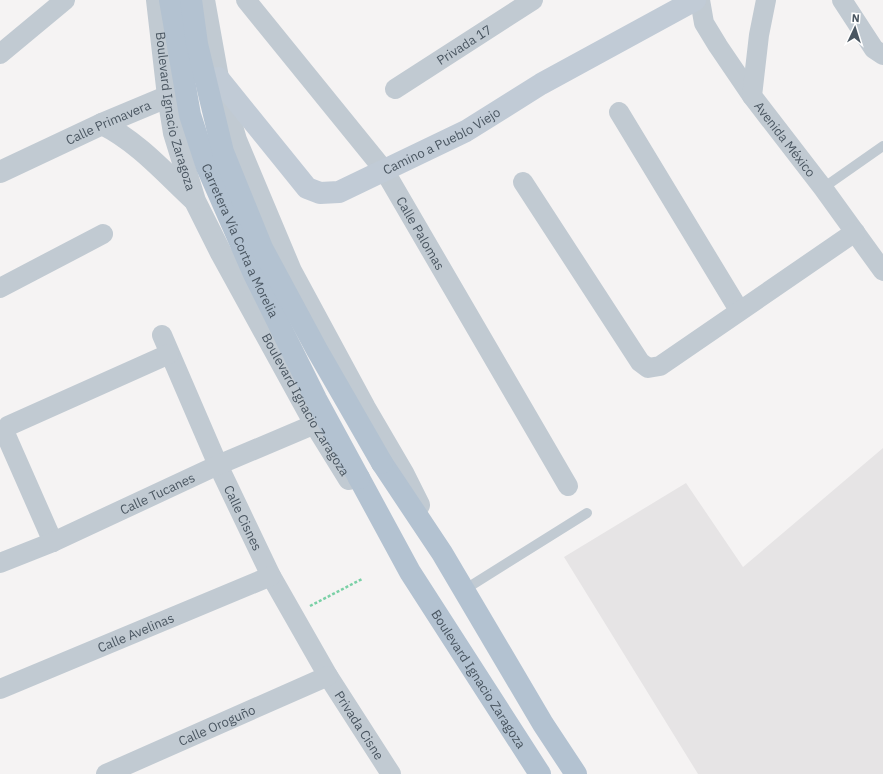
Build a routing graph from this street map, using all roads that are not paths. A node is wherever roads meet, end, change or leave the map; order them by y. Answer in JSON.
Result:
{"nodes":[{"id":1,"x":65,"y":0,"type":"edge"},
{"id":2,"x":157,"y":0,"type":"edge"},
{"id":3,"x":170,"y":0,"type":"edge"},
{"id":4,"x":191,"y":0,"type":"edge"},
{"id":5,"x":204,"y":0,"type":"edge"},
{"id":6,"x":246,"y":0,"type":"edge"},
{"id":7,"x":533,"y":0,"type":"edge"},
{"id":8,"x":695,"y":0,"type":"edge"},
{"id":9,"x":700,"y":0,"type":"edge"},
{"id":10,"x":766,"y":0,"type":"edge"},
{"id":11,"x":842,"y":0,"type":"edge"},
{"id":12,"x":0,"y":54,"type":"edge"},
{"id":13,"x":883,"y":55,"type":"edge"},
{"id":14,"x":218,"y":78,"type":"junction"},
{"id":15,"x":395,"y":89,"type":"dead end"},
{"id":16,"x":168,"y":96,"type":"junction"},
{"id":17,"x":752,"y":96,"type":"junction"},
{"id":18,"x":619,"y":112,"type":"dead end"},
{"id":19,"x":102,"y":124,"type":"junction"},
{"id":20,"x":883,"y":146,"type":"edge"},
{"id":21,"x":384,"y":170,"type":"junction"},
{"id":22,"x":0,"y":172,"type":"edge"},
{"id":23,"x":523,"y":182,"type":"dead end"},
{"id":24,"x":823,"y":188,"type":"junction"},
{"id":25,"x":195,"y":201,"type":"junction"},
{"id":26,"x":855,"y":232,"type":"junction"},
{"id":27,"x":103,"y":234,"type":"dead end"},
{"id":28,"x":881,"y":266,"type":"edge"},
{"id":29,"x":0,"y":288,"type":"edge"},
{"id":30,"x":739,"y":310,"type":"junction"},
{"id":31,"x":162,"y":335,"type":"dead end"},
{"id":32,"x":169,"y":354,"type":"junction"},
{"id":33,"x":315,"y":424,"type":"junction"},
{"id":34,"x":5,"y":438,"type":"edge"},
{"id":35,"x":218,"y":465,"type":"junction"},
{"id":36,"x":568,"y":486,"type":"dead end"},
{"id":37,"x":587,"y":512,"type":"dead end"},
{"id":38,"x":53,"y":542,"type":"junction"},
{"id":39,"x":442,"y":553,"type":"junction"},
{"id":40,"x":0,"y":563,"type":"edge"},
{"id":41,"x":410,"y":572,"type":"junction"},
{"id":42,"x":271,"y":576,"type":"junction"},
{"id":43,"x":464,"y":590,"type":"junction"},
{"id":44,"x":328,"y":676,"type":"junction"},
{"id":45,"x":0,"y":689,"type":"edge"},
{"id":46,"x":106,"y":774,"type":"edge"},
{"id":47,"x":391,"y":774,"type":"edge"},
{"id":48,"x":540,"y":774,"type":"edge"},
{"id":49,"x":576,"y":774,"type":"edge"}],
"edges":[{"from":1,"to":12,"type":"street"},
{"from":2,"to":16,"type":"street","name":"Boulevard Ignacio Zaragoza"},
{"from":3,"to":41,"type":"main road","name":"Carretera Vía Corta a Morelia","bridge":true},
{"from":4,"to":39,"type":"main road","name":"Carretera Vía Corta a Morelia","bridge":true},
{"from":5,"to":14,"type":"street"},
{"from":6,"to":21,"type":"street","name":"Calle Palomas"},
{"from":7,"to":15,"type":"street","name":"Privada 17"},
{"from":8,"to":21,"type":"main road","name":"Camino a Pueblo Viejo"},
{"from":9,"to":17,"type":"street","name":"Avenida México"},
{"from":10,"to":17,"type":"street"},
{"from":11,"to":13,"type":"street"},
{"from":14,"to":16,"type":"street","name":"Calle Primavera"},
{"from":14,"to":21,"type":"main road","name":"Camino a Pueblo Viejo"},
{"from":14,"to":39,"type":"street"},
{"from":16,"to":19,"type":"street","name":"Calle Primavera"},
{"from":16,"to":25,"type":"street","name":"Boulevard Ignacio Zaragoza"},
{"from":17,"to":24,"type":"street","name":"Avenida México"},
{"from":18,"to":30,"type":"street"},
{"from":19,"to":22,"type":"street","name":"Calle Primavera"},
{"from":19,"to":25,"type":"street"},
{"from":20,"to":24,"type":"lane"},
{"from":21,"to":36,"type":"street","name":"Calle Palomas"},
{"from":23,"to":30,"type":"street"},
{"from":24,"to":26,"type":"street","name":"Avenida México"},
{"from":25,"to":33,"type":"street","name":"Boulevard Ignacio Zaragoza"},
{"from":26,"to":28,"type":"street","name":"Avenida México"},
{"from":26,"to":30,"type":"street"},
{"from":27,"to":29,"type":"street"},
{"from":31,"to":32,"type":"street","name":"Calle Cisnes"},
{"from":32,"to":34,"type":"street"},
{"from":32,"to":35,"type":"street","name":"Calle Cisnes"},
{"from":33,"to":35,"type":"street","name":"Calle Tucanes"},
{"from":33,"to":41,"type":"street","name":"Boulevard Ignacio Zaragoza"},
{"from":34,"to":38,"type":"street"},
{"from":35,"to":38,"type":"street","name":"Calle Tucanes"},
{"from":35,"to":42,"type":"street","name":"Calle Cisnes"},
{"from":37,"to":43,"type":"lane"},
{"from":38,"to":40,"type":"street","name":"Calle Tucanes"},
{"from":39,"to":43,"type":"main road"},
{"from":41,"to":48,"type":"main road","name":"Boulevard Ignacio Zaragoza"},
{"from":42,"to":44,"type":"street","name":"Calle Cisnes"},
{"from":42,"to":45,"type":"street","name":"Calle Avelinas"},
{"from":43,"to":49,"type":"main road"},
{"from":44,"to":46,"type":"street","name":"Calle Oroguño"},
{"from":44,"to":47,"type":"street","name":"Privada Cisne"}]}
